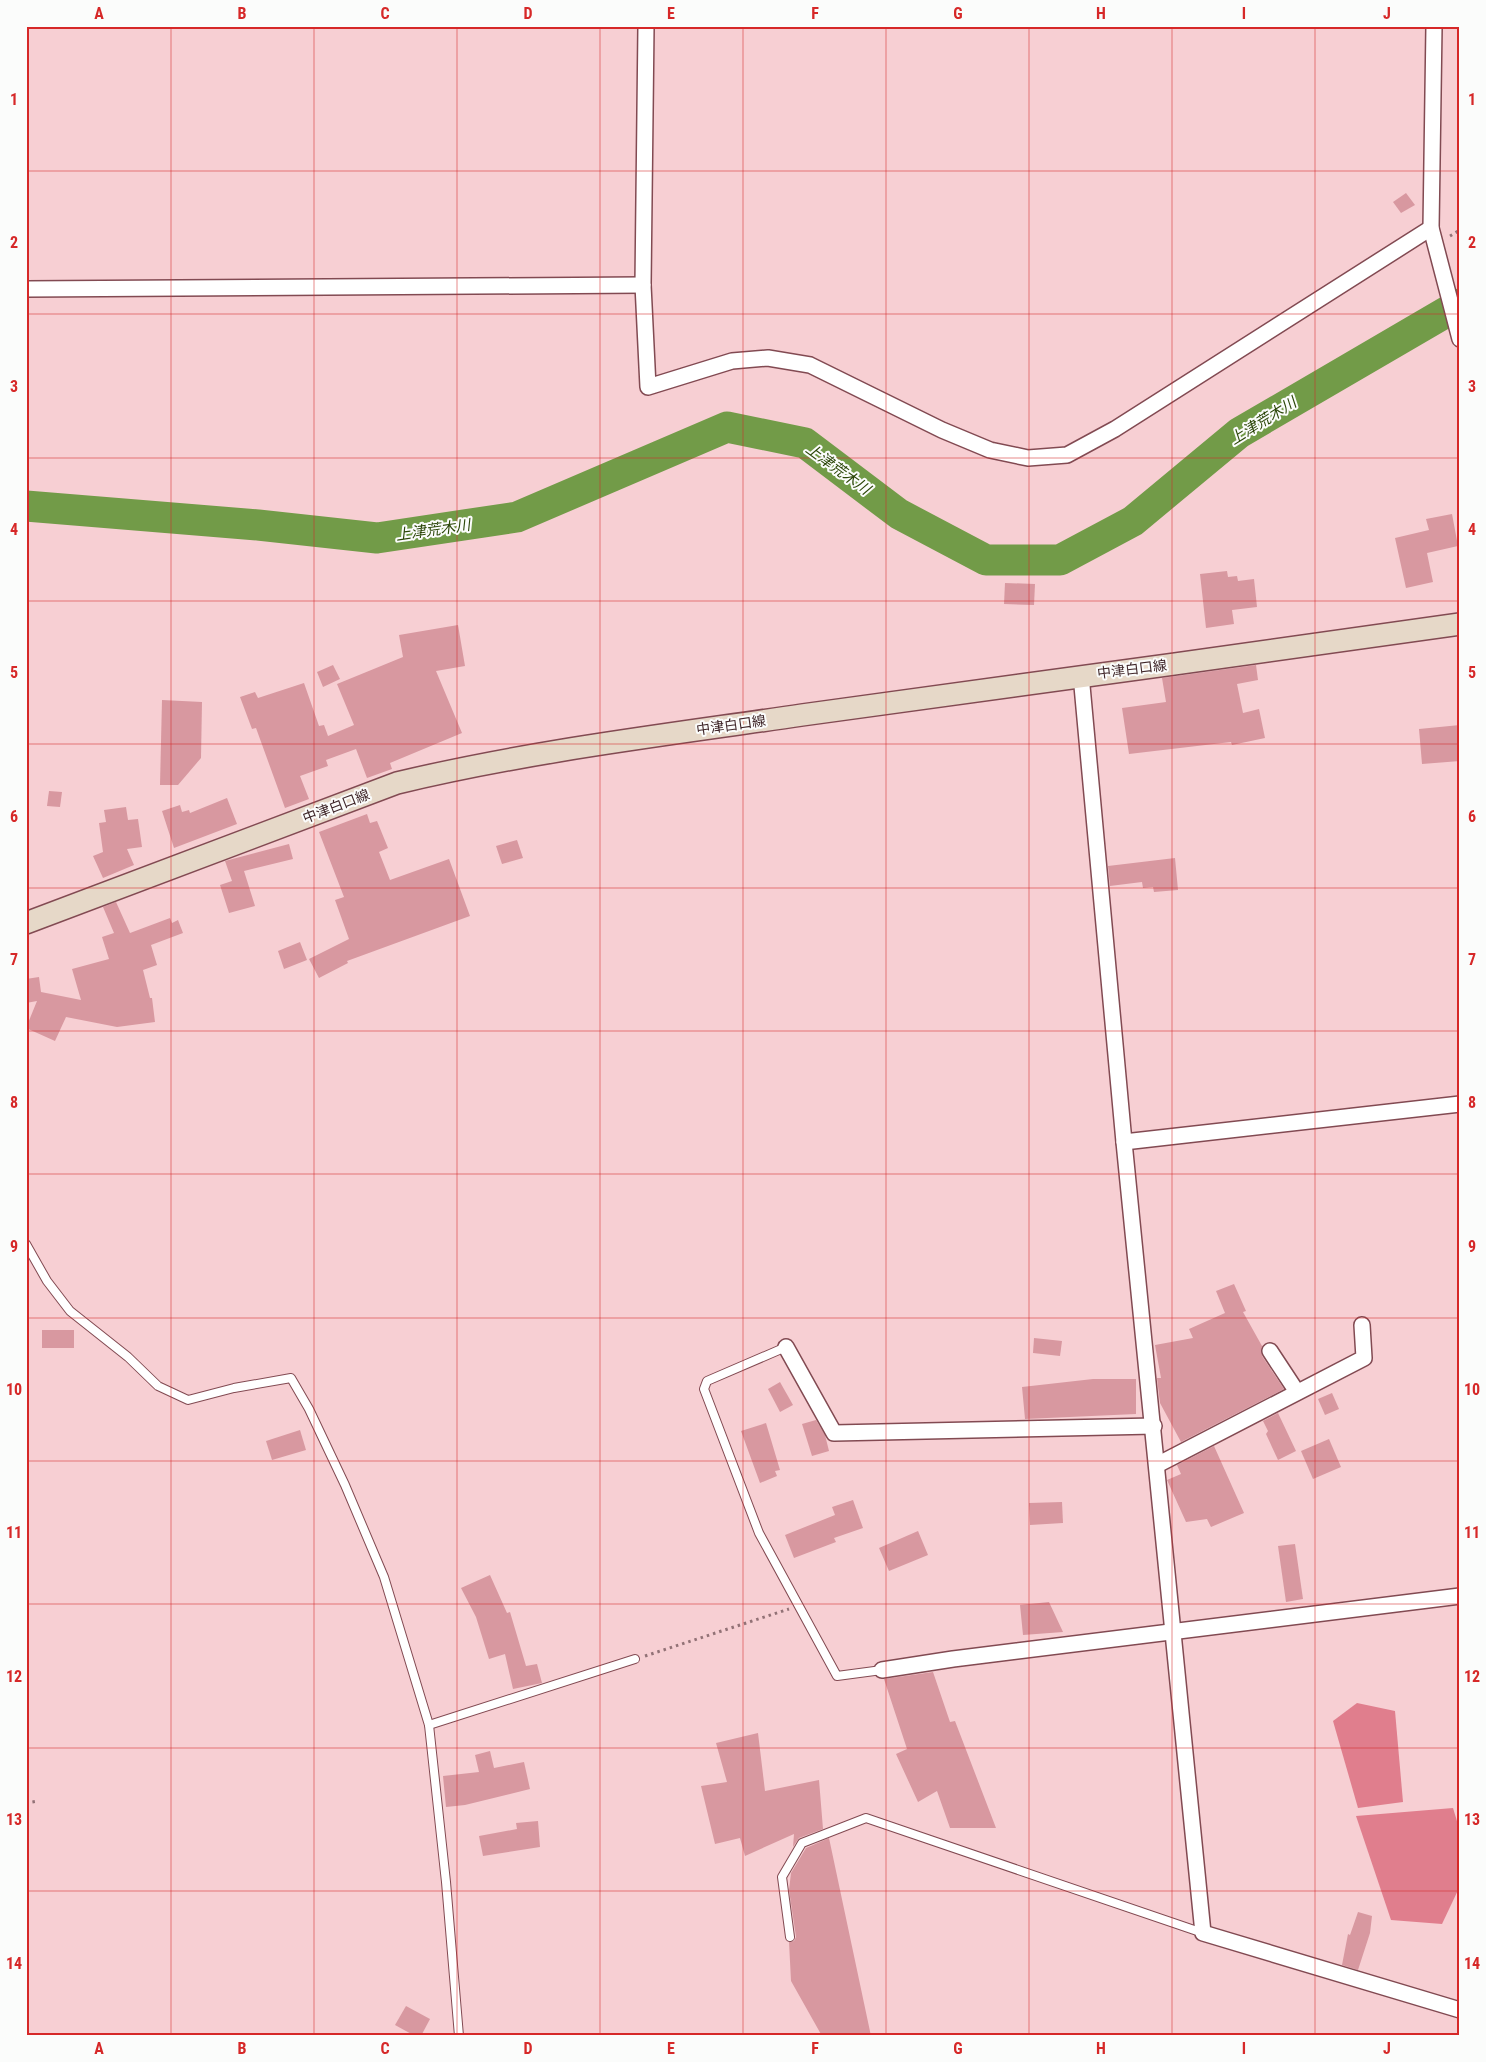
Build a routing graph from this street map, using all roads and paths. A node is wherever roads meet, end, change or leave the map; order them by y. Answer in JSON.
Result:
{"nodes":[{"id":1,"x":646,"y":26,"type":"edge"},
{"id":2,"x":1434,"y":26,"type":"edge"},
{"id":3,"x":1432,"y":228,"type":"junction"},
{"id":4,"x":643,"y":285,"type":"junction"},
{"id":5,"x":26,"y":289,"type":"edge"},
{"id":6,"x":1460,"y":340,"type":"edge"},
{"id":7,"x":1460,"y":624,"type":"edge"},
{"id":8,"x":1081,"y":675,"type":"junction"},
{"id":9,"x":26,"y":923,"type":"edge"},
{"id":10,"x":1460,"y":1104,"type":"edge"},
{"id":11,"x":1124,"y":1142,"type":"junction"},
{"id":12,"x":26,"y":1244,"type":"edge"},
{"id":13,"x":1362,"y":1325,"type":"dead end"},
{"id":14,"x":786,"y":1347,"type":"joint"},
{"id":15,"x":1270,"y":1351,"type":"dead end"},
{"id":16,"x":1297,"y":1392,"type":"junction"},
{"id":17,"x":1154,"y":1426,"type":"junction"},
{"id":18,"x":1157,"y":1465,"type":"junction"},
{"id":19,"x":1460,"y":1596,"type":"edge"},
{"id":20,"x":800,"y":1606,"type":"junction"},
{"id":21,"x":1174,"y":1633,"type":"junction"},
{"id":22,"x":635,"y":1659,"type":"joint"},
{"id":23,"x":882,"y":1670,"type":"joint"},
{"id":24,"x":429,"y":1725,"type":"junction"},
{"id":25,"x":38,"y":1801,"type":"dead end"},
{"id":26,"x":26,"y":1803,"type":"edge"},
{"id":27,"x":1203,"y":1933,"type":"junction"},
{"id":28,"x":790,"y":1937,"type":"dead end"},
{"id":29,"x":1460,"y":2010,"type":"edge"},
{"id":30,"x":459,"y":2036,"type":"edge"}],
"edges":[{"from":1,"to":4,"type":"street"},
{"from":2,"to":3,"type":"street"},
{"from":3,"to":4,"type":"street"},
{"from":3,"to":6,"type":"street"},
{"from":4,"to":5,"type":"street"},
{"from":7,"to":8,"type":"main road","name":"中津白口線"},
{"from":8,"to":9,"type":"main road","name":"中津白口線"},
{"from":8,"to":11,"type":"street"},
{"from":10,"to":11,"type":"street"},
{"from":11,"to":17,"type":"street"},
{"from":12,"to":24,"type":"lane"},
{"from":13,"to":16,"type":"street"},
{"from":14,"to":17,"type":"street"},
{"from":14,"to":20,"type":"lane"},
{"from":15,"to":16,"type":"street"},
{"from":16,"to":18,"type":"street"},
{"from":17,"to":18,"type":"street"},
{"from":18,"to":21,"type":"street"},
{"from":19,"to":21,"type":"street"},
{"from":20,"to":22,"type":"path"},
{"from":20,"to":23,"type":"lane"},
{"from":21,"to":23,"type":"street"},
{"from":21,"to":27,"type":"street"},
{"from":22,"to":24,"type":"lane"},
{"from":24,"to":30,"type":"lane"},
{"from":25,"to":26,"type":"path"},
{"from":27,"to":28,"type":"lane"},
{"from":27,"to":29,"type":"street"}]}
